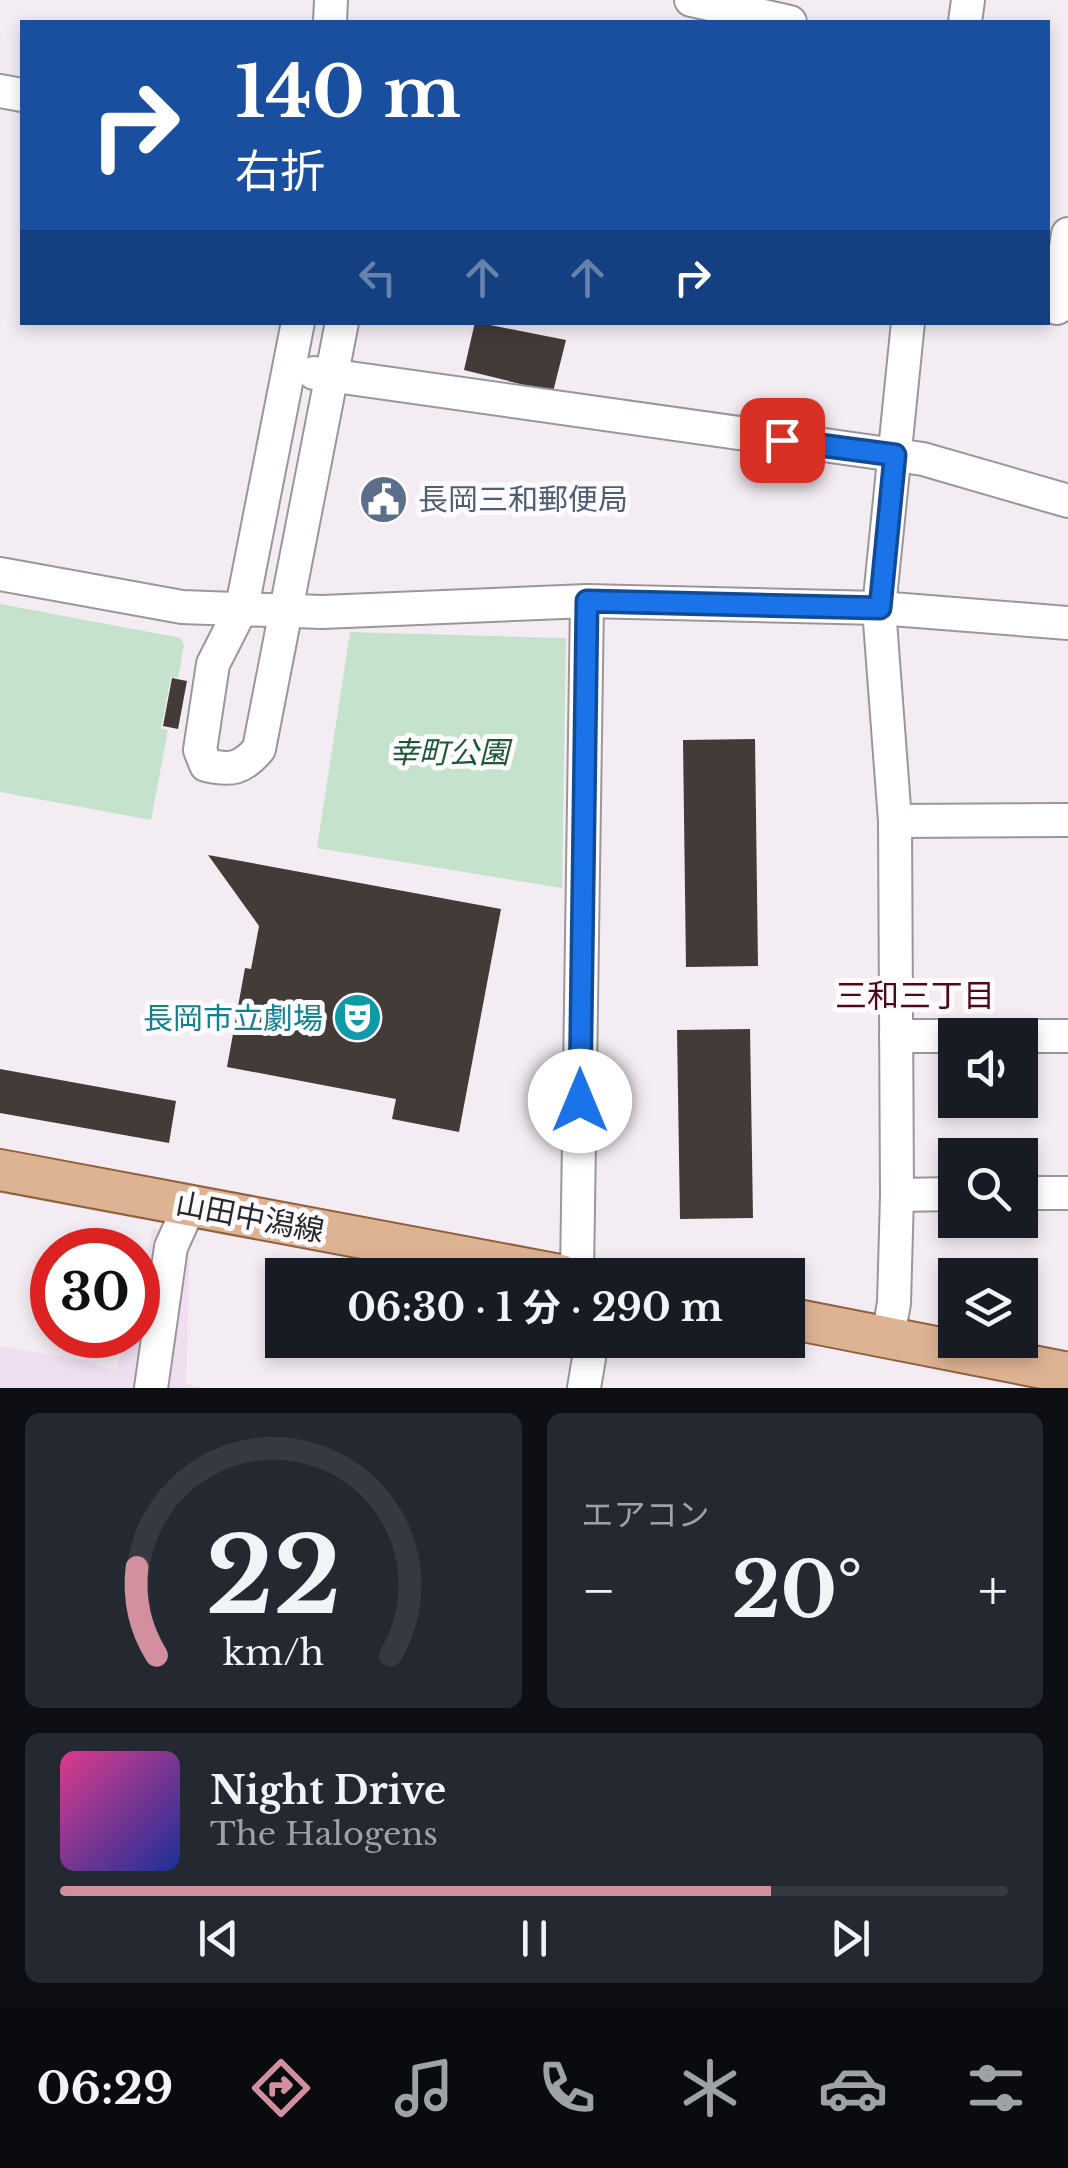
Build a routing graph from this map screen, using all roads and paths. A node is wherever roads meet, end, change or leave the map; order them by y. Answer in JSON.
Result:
{"nodes":[{"id":1,"x":691,"y":0,"type":"edge"},
{"id":2,"x":781,"y":20,"type":"edge"},
{"id":3,"x":1068,"y":234,"type":"edge"},
{"id":4,"x":1058,"y":308,"type":"edge"},
{"id":5,"x":297,"y":325,"type":"edge"},
{"id":6,"x":342,"y":325,"type":"edge"},
{"id":7,"x":908,"y":325,"type":"edge"},
{"id":8,"x":290,"y":367,"type":"junction"},
{"id":9,"x":333,"y":379,"type":"junction"},
{"id":10,"x":895,"y":455,"type":"junction"},
{"id":11,"x":1068,"y":501,"type":"edge"},
{"id":12,"x":0,"y":574,"type":"edge"},
{"id":13,"x":587,"y":601,"type":"junction"},
{"id":14,"x":242,"y":607,"type":"junction"},
{"id":15,"x":880,"y":608,"type":"junction"},
{"id":16,"x":284,"y":610,"type":"junction"},
{"id":17,"x":1068,"y":623,"type":"edge"},
{"id":18,"x":1068,"y":820,"type":"edge"},
{"id":19,"x":895,"y":821,"type":"junction"},
{"id":20,"x":896,"y":1036,"type":"junction"},
{"id":21,"x":938,"y":1036,"type":"edge"},
{"id":22,"x":1038,"y":1036,"type":"edge"},
{"id":23,"x":1068,"y":1036,"type":"edge"},
{"id":24,"x":0,"y":1170,"type":"edge"},
{"id":25,"x":1068,"y":1192,"type":"edge"},
{"id":26,"x":1038,"y":1193,"type":"edge"},
{"id":27,"x":938,"y":1194,"type":"edge"},
{"id":28,"x":896,"y":1195,"type":"junction"},
{"id":29,"x":190,"y":1205,"type":"junction"},
{"id":30,"x":470,"y":1258,"type":"edge"},
{"id":31,"x":577,"y":1258,"type":"edge"},
{"id":32,"x":805,"y":1321,"type":"edge"},
{"id":33,"x":888,"y":1338,"type":"junction"},
{"id":34,"x":589,"y":1358,"type":"edge"},
{"id":35,"x":1068,"y":1373,"type":"edge"},
{"id":36,"x":151,"y":1388,"type":"edge"},
{"id":37,"x":584,"y":1388,"type":"edge"}],
"edges":[{"from":1,"to":2,"type":"street"},
{"from":3,"to":4,"type":"street"},
{"from":5,"to":8,"type":"street"},
{"from":6,"to":9,"type":"street"},
{"from":7,"to":10,"type":"street"},
{"from":8,"to":9,"type":"street"},
{"from":8,"to":14,"type":"street"},
{"from":9,"to":10,"type":"street"},
{"from":9,"to":16,"type":"street"},
{"from":10,"to":11,"type":"street"},
{"from":10,"to":15,"type":"street"},
{"from":12,"to":14,"type":"street"},
{"from":13,"to":15,"type":"street"},
{"from":13,"to":16,"type":"street"},
{"from":13,"to":31,"type":"street"},
{"from":14,"to":16,"type":"street"},
{"from":14,"to":16,"type":"street"},
{"from":15,"to":17,"type":"street"},
{"from":15,"to":19,"type":"street"},
{"from":18,"to":19,"type":"street"},
{"from":19,"to":20,"type":"street"},
{"from":20,"to":21,"type":"street"},
{"from":20,"to":28,"type":"street"},
{"from":22,"to":23,"type":"street"},
{"from":24,"to":29,"type":"main road","name":"山田中潟線"},
{"from":25,"to":26,"type":"street"},
{"from":27,"to":28,"type":"street"},
{"from":28,"to":33,"type":"street"},
{"from":29,"to":30,"type":"main road","name":"山田中潟線"},
{"from":29,"to":36,"type":"street"},
{"from":32,"to":33,"type":"main road"},
{"from":33,"to":35,"type":"main road"},
{"from":34,"to":37,"type":"street"}]}
